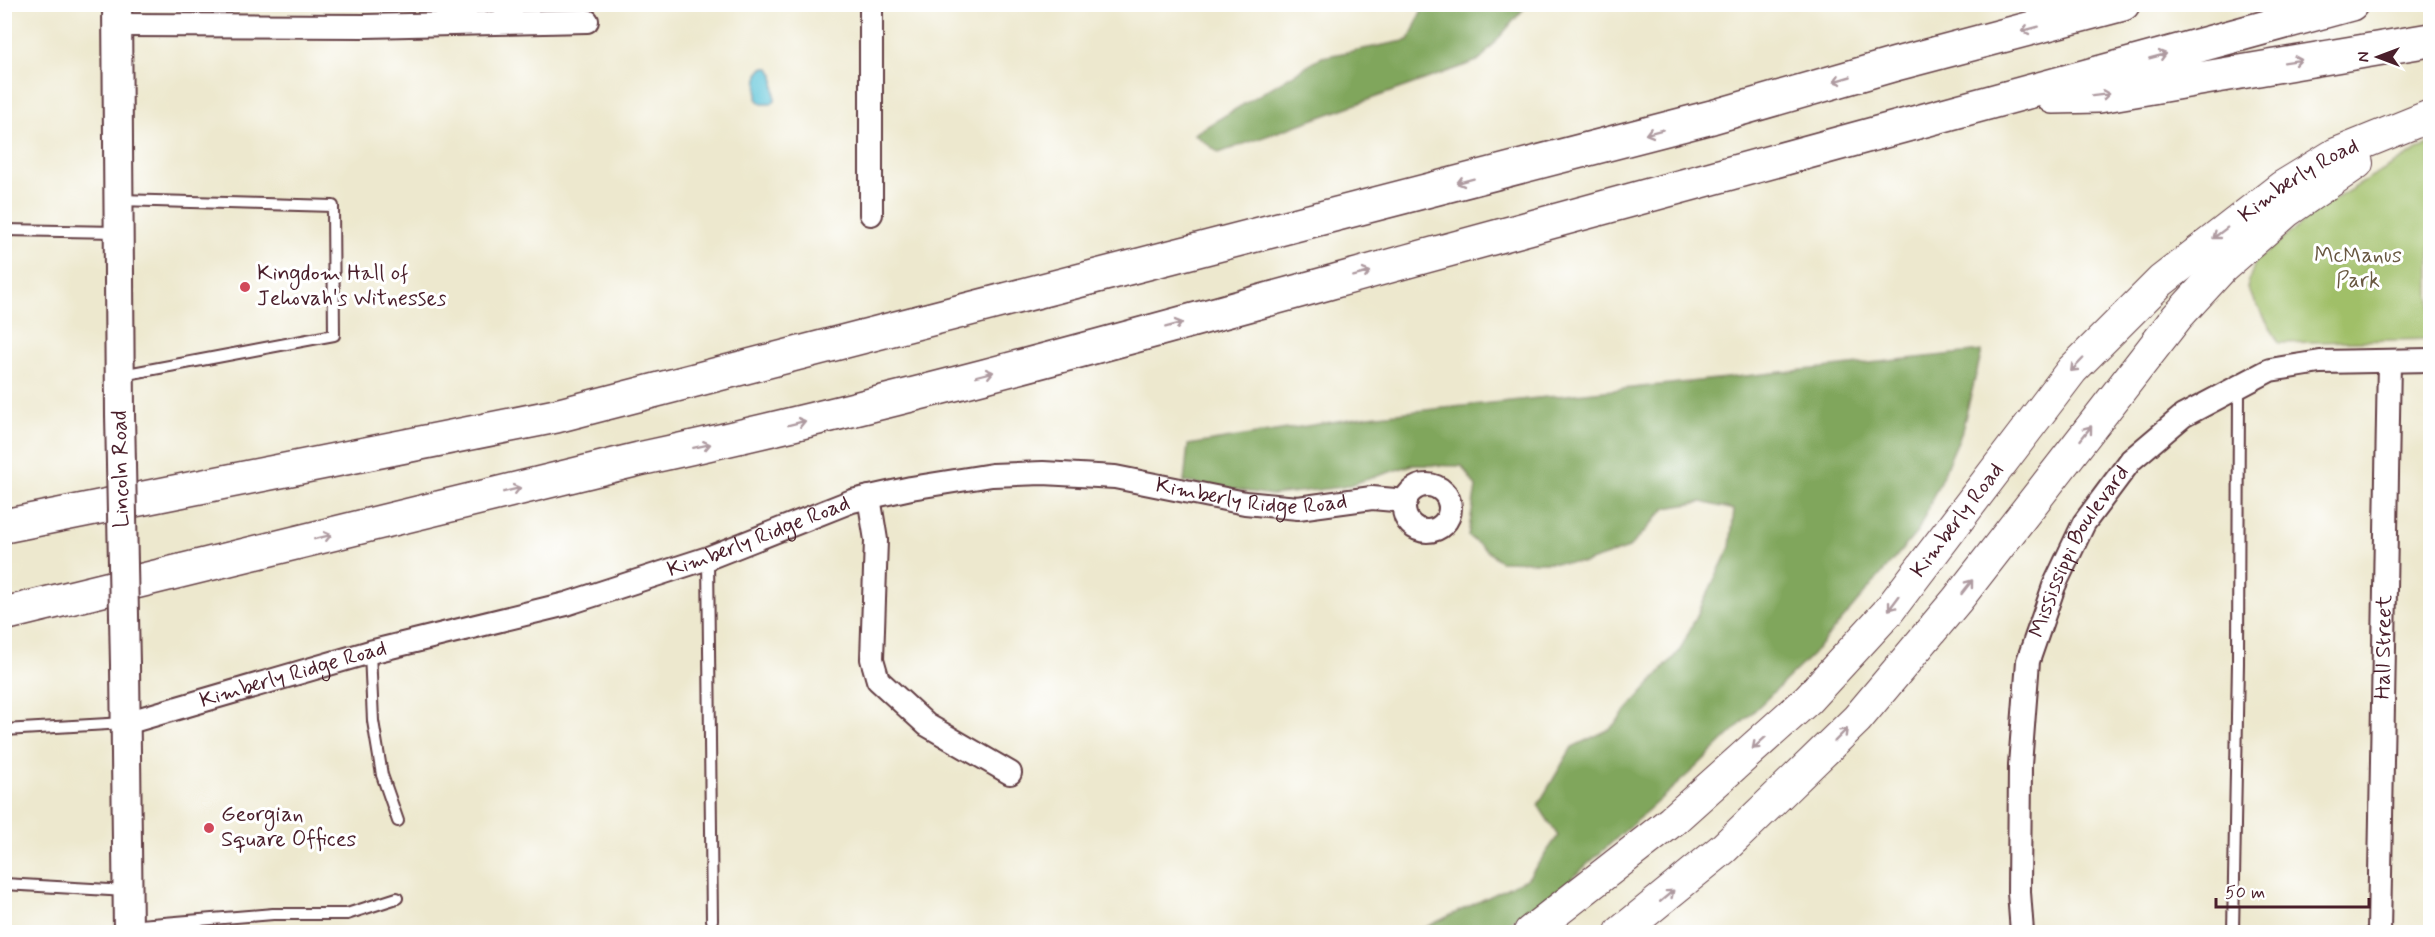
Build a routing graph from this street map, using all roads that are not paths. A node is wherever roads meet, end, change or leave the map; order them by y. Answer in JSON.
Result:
{"nodes":[{"id":1,"x":872,"y":4,"type":"edge"},
{"id":2,"x":2352,"y":4,"type":"edge"},
{"id":3,"x":2116,"y":6,"type":"edge"},
{"id":4,"x":118,"y":15,"type":"edge"},
{"id":5,"x":587,"y":21,"type":"dead end"},
{"id":6,"x":2430,"y":40,"type":"edge"},
{"id":7,"x":2001,"y":98,"type":"junction"},
{"id":8,"x":2430,"y":116,"type":"edge"},
{"id":9,"x":2396,"y":130,"type":"junction"},
{"id":10,"x":118,"y":200,"type":"junction"},
{"id":11,"x":871,"y":214,"type":"dead end"},
{"id":12,"x":4,"y":230,"type":"edge"},
{"id":13,"x":118,"y":232,"type":"junction"},
{"id":14,"x":2430,"y":360,"type":"edge"},
{"id":15,"x":2389,"y":361,"type":"junction"},
{"id":16,"x":119,"y":375,"type":"junction"},
{"id":17,"x":2239,"y":385,"type":"junction"},
{"id":18,"x":868,"y":497,"type":"junction"},
{"id":19,"x":1406,"y":501,"type":"dead end"},
{"id":20,"x":4,"y":519,"type":"edge"},
{"id":21,"x":41,"y":519,"type":"junction"},
{"id":22,"x":4,"y":526,"type":"edge"},
{"id":23,"x":266,"y":551,"type":"junction"},
{"id":24,"x":708,"y":558,"type":"junction"},
{"id":25,"x":4,"y":600,"type":"edge"},
{"id":26,"x":4,"y":614,"type":"edge"},
{"id":27,"x":370,"y":652,"type":"junction"},
{"id":28,"x":126,"y":723,"type":"junction"},
{"id":29,"x":4,"y":730,"type":"edge"},
{"id":30,"x":1010,"y":773,"type":"dead end"},
{"id":31,"x":398,"y":821,"type":"dead end"},
{"id":32,"x":4,"y":884,"type":"edge"},
{"id":33,"x":127,"y":891,"type":"junction"},
{"id":34,"x":397,"y":898,"type":"dead end"},
{"id":35,"x":712,"y":920,"type":"dead end"},
{"id":36,"x":128,"y":929,"type":"edge"},
{"id":37,"x":1530,"y":933,"type":"edge"},
{"id":38,"x":1621,"y":933,"type":"edge"},
{"id":39,"x":2022,"y":933,"type":"edge"},
{"id":40,"x":2233,"y":933,"type":"edge"},
{"id":41,"x":2379,"y":933,"type":"edge"}],
"edges":[{"from":1,"to":11,"type":"street"},
{"from":7,"to":2,"type":"highway","one_way":true},
{"from":3,"to":21,"type":"highway","one_way":true},
{"from":4,"to":5,"type":"street"},
{"from":4,"to":10,"type":"street","name":"Lincoln Road"},
{"from":7,"to":6,"type":"highway","one_way":true},
{"from":23,"to":7,"type":"highway","one_way":true},
{"from":8,"to":9,"type":"main road","name":"Kimberly Road"},
{"from":9,"to":37,"type":"main road","name":"Kimberly Road","one_way":true},
{"from":38,"to":9,"type":"main road","name":"Kimberly Road","one_way":true},
{"from":10,"to":13,"type":"street","name":"Lincoln Road"},
{"from":10,"to":16,"type":"lane"},
{"from":12,"to":13,"type":"lane"},
{"from":13,"to":16,"type":"street","name":"Lincoln Road"},
{"from":14,"to":15,"type":"street","name":"Mississippi Boulevard"},
{"from":15,"to":17,"type":"street","name":"Mississippi Boulevard"},
{"from":15,"to":41,"type":"street","name":"Hall Street"},
{"from":16,"to":28,"type":"street","name":"Lincoln Road","bridge":true},
{"from":17,"to":39,"type":"street","name":"Mississippi Boulevard"},
{"from":17,"to":40,"type":"lane"},
{"from":18,"to":19,"type":"street","name":"Kimberly Ridge Road"},
{"from":18,"to":24,"type":"street","name":"Kimberly Ridge Road"},
{"from":18,"to":30,"type":"street"},
{"from":20,"to":21,"type":"highway"},
{"from":21,"to":22,"type":"highway"},
{"from":23,"to":25,"type":"highway"},
{"from":23,"to":26,"type":"highway"},
{"from":24,"to":27,"type":"street","name":"Kimberly Ridge Road"},
{"from":24,"to":35,"type":"lane"},
{"from":27,"to":28,"type":"street","name":"Kimberly Ridge Road"},
{"from":27,"to":31,"type":"lane"},
{"from":28,"to":29,"type":"lane"},
{"from":28,"to":33,"type":"street","name":"Lincoln Road"},
{"from":32,"to":33,"type":"lane"},
{"from":33,"to":36,"type":"street","name":"Lincoln Road"},
{"from":34,"to":36,"type":"lane"}]}
